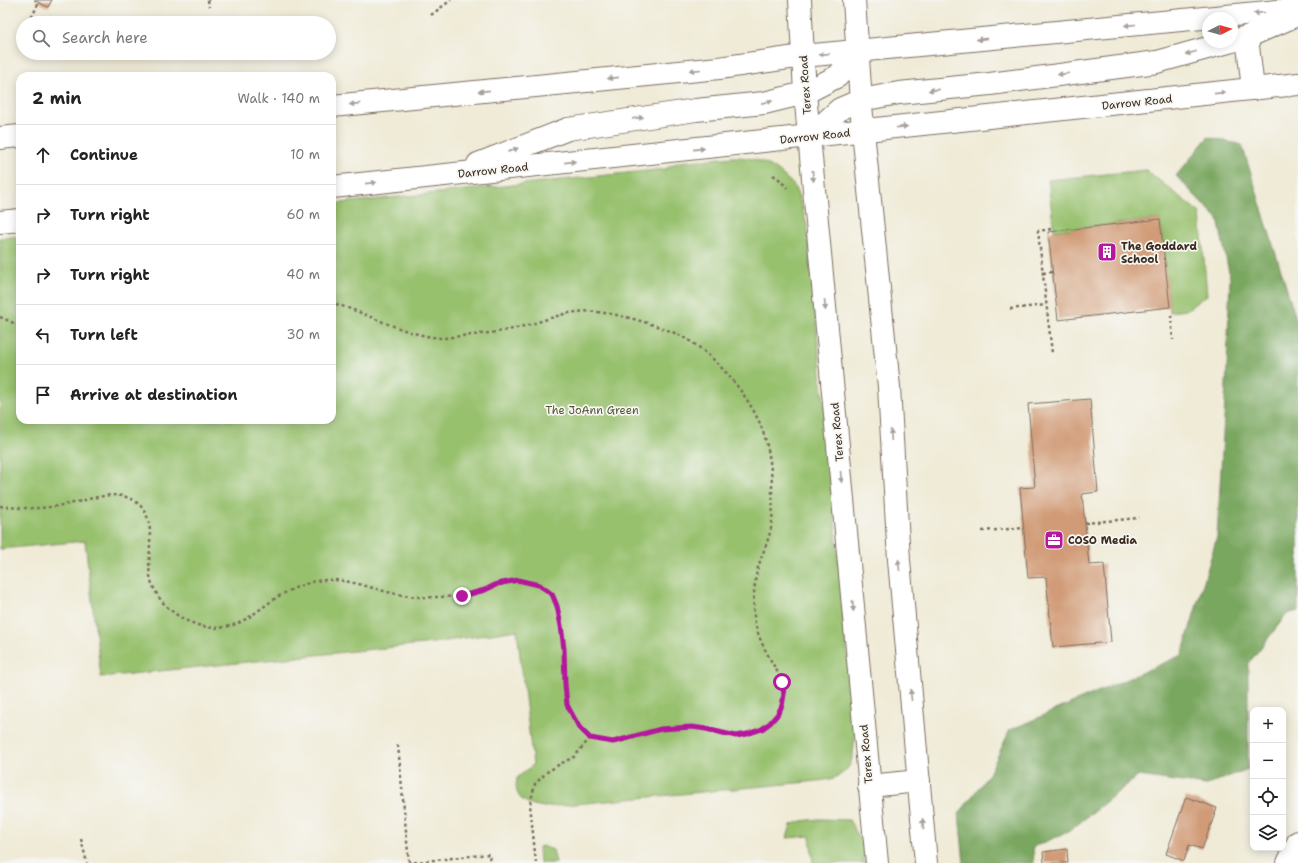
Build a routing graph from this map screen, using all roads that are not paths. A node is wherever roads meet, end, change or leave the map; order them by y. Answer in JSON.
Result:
{"nodes":[{"id":1,"x":800,"y":0,"type":"edge"},
{"id":2,"x":854,"y":0,"type":"edge"},
{"id":3,"x":1298,"y":9,"type":"edge"},
{"id":4,"x":1298,"y":14,"type":"edge"},
{"id":5,"x":1238,"y":39,"type":"edge"},
{"id":6,"x":1238,"y":46,"type":"edge"},
{"id":7,"x":1207,"y":48,"type":"edge"},
{"id":8,"x":858,"y":51,"type":"junction"},
{"id":9,"x":802,"y":56,"type":"junction"},
{"id":10,"x":1298,"y":84,"type":"edge"},
{"id":11,"x":1253,"y":89,"type":"junction"},
{"id":12,"x":805,"y":93,"type":"junction"},
{"id":13,"x":861,"y":100,"type":"junction"},
{"id":14,"x":336,"y":106,"type":"edge"},
{"id":15,"x":863,"y":131,"type":"junction"},
{"id":16,"x":16,"y":136,"type":"edge"},
{"id":17,"x":809,"y":137,"type":"junction"},
{"id":18,"x":0,"y":138,"type":"edge"},
{"id":19,"x":450,"y":175,"type":"junction"},
{"id":20,"x":336,"y":187,"type":"edge"},
{"id":21,"x":16,"y":220,"type":"edge"},
{"id":22,"x":0,"y":222,"type":"edge"},
{"id":23,"x":919,"y":781,"type":"junction"},
{"id":24,"x":869,"y":786,"type":"junction"},
{"id":25,"x":1298,"y":842,"type":"edge"},
{"id":26,"x":876,"y":863,"type":"edge"},
{"id":27,"x":926,"y":863,"type":"edge"},
{"id":28,"x":1288,"y":863,"type":"edge"}],
"edges":[{"from":1,"to":9,"type":"main road","name":"Terex Road"},
{"from":2,"to":8,"type":"main road"},
{"from":3,"to":8,"type":"main road","one_way":true},
{"from":4,"to":5,"type":"main road"},
{"from":6,"to":11,"type":"main road"},
{"from":7,"to":13,"type":"main road","one_way":true},
{"from":8,"to":9,"type":"main road","one_way":true},
{"from":8,"to":12,"type":"main road"},
{"from":8,"to":13,"type":"main road"},
{"from":9,"to":12,"type":"main road","name":"Terex Road"},
{"from":9,"to":14,"type":"main road","one_way":true},
{"from":10,"to":11,"type":"main road","name":"Darrow Road"},
{"from":15,"to":11,"type":"main road","name":"Darrow Road","one_way":true},
{"from":12,"to":17,"type":"main road","name":"Terex Road"},
{"from":19,"to":12,"type":"main road","one_way":true},
{"from":13,"to":15,"type":"main road"},
{"from":13,"to":17,"type":"main road"},
{"from":15,"to":17,"type":"main road","name":"Darrow Road"},
{"from":23,"to":15,"type":"main road","one_way":true},
{"from":16,"to":18,"type":"main road"},
{"from":19,"to":17,"type":"main road","name":"Darrow Road","one_way":true},
{"from":17,"to":24,"type":"main road","name":"Terex Road","one_way":true},
{"from":20,"to":19,"type":"main road","name":"Darrow Road","one_way":true},
{"from":21,"to":22,"type":"main road"},
{"from":23,"to":24,"type":"main road"},
{"from":27,"to":23,"type":"main road","one_way":true},
{"from":24,"to":26,"type":"main road","name":"Terex Road"},
{"from":25,"to":28,"type":"main road"}]}
